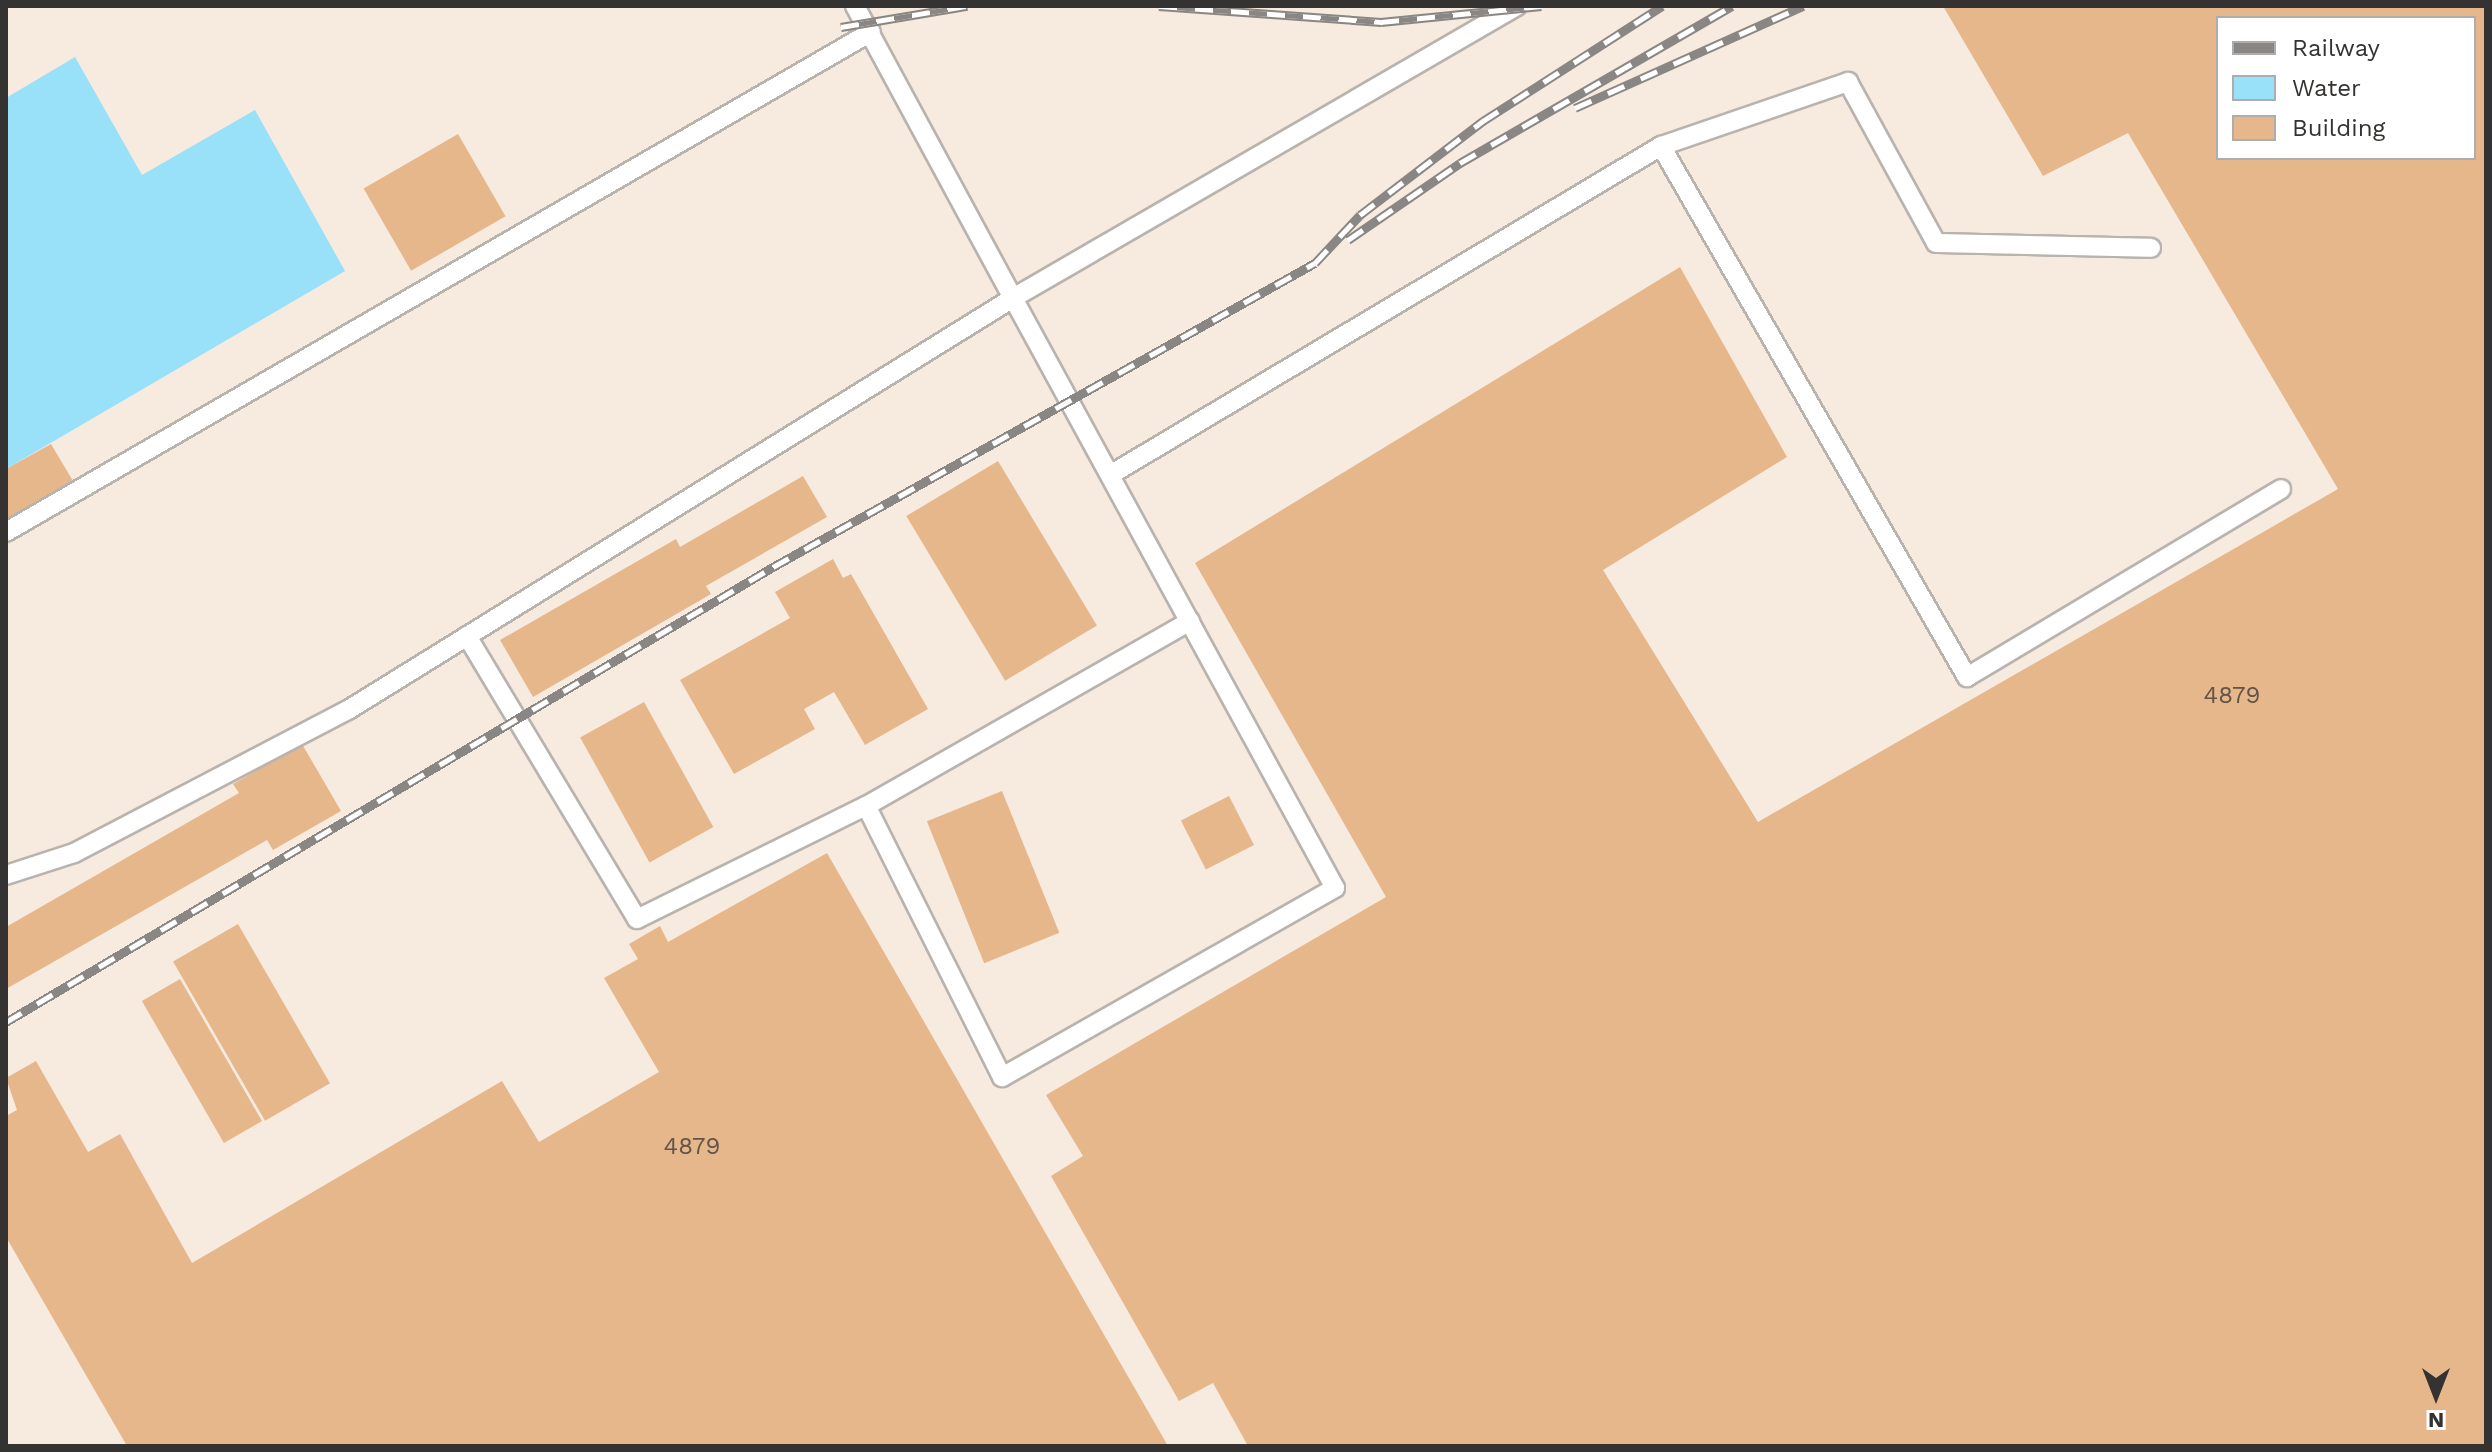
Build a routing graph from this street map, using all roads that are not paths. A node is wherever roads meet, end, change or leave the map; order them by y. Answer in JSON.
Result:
{"nodes":[{"id":1,"x":855,"y":6,"type":"edge"},
{"id":2,"x":1517,"y":6,"type":"edge"},
{"id":3,"x":871,"y":32,"type":"junction"},
{"id":4,"x":1661,"y":146,"type":"junction"},
{"id":5,"x":2151,"y":248,"type":"dead end"},
{"id":6,"x":1013,"y":298,"type":"junction"},
{"id":7,"x":1110,"y":475,"type":"junction"},
{"id":8,"x":2281,"y":489,"type":"dead end"},
{"id":9,"x":6,"y":532,"type":"edge"},
{"id":10,"x":1190,"y":621,"type":"junction"},
{"id":11,"x":467,"y":636,"type":"junction"},
{"id":12,"x":866,"y":806,"type":"junction"},
{"id":13,"x":6,"y":875,"type":"edge"}],
"edges":[{"from":1,"to":3,"type":"lane"},
{"from":2,"to":6,"type":"lane"},
{"from":3,"to":6,"type":"lane"},
{"from":3,"to":9,"type":"lane"},
{"from":4,"to":5,"type":"lane"},
{"from":4,"to":7,"type":"lane"},
{"from":4,"to":8,"type":"lane"},
{"from":6,"to":7,"type":"lane"},
{"from":6,"to":11,"type":"lane"},
{"from":7,"to":10,"type":"lane"},
{"from":10,"to":12,"type":"lane"},
{"from":10,"to":12,"type":"lane"},
{"from":11,"to":12,"type":"lane"},
{"from":11,"to":13,"type":"lane"}]}
